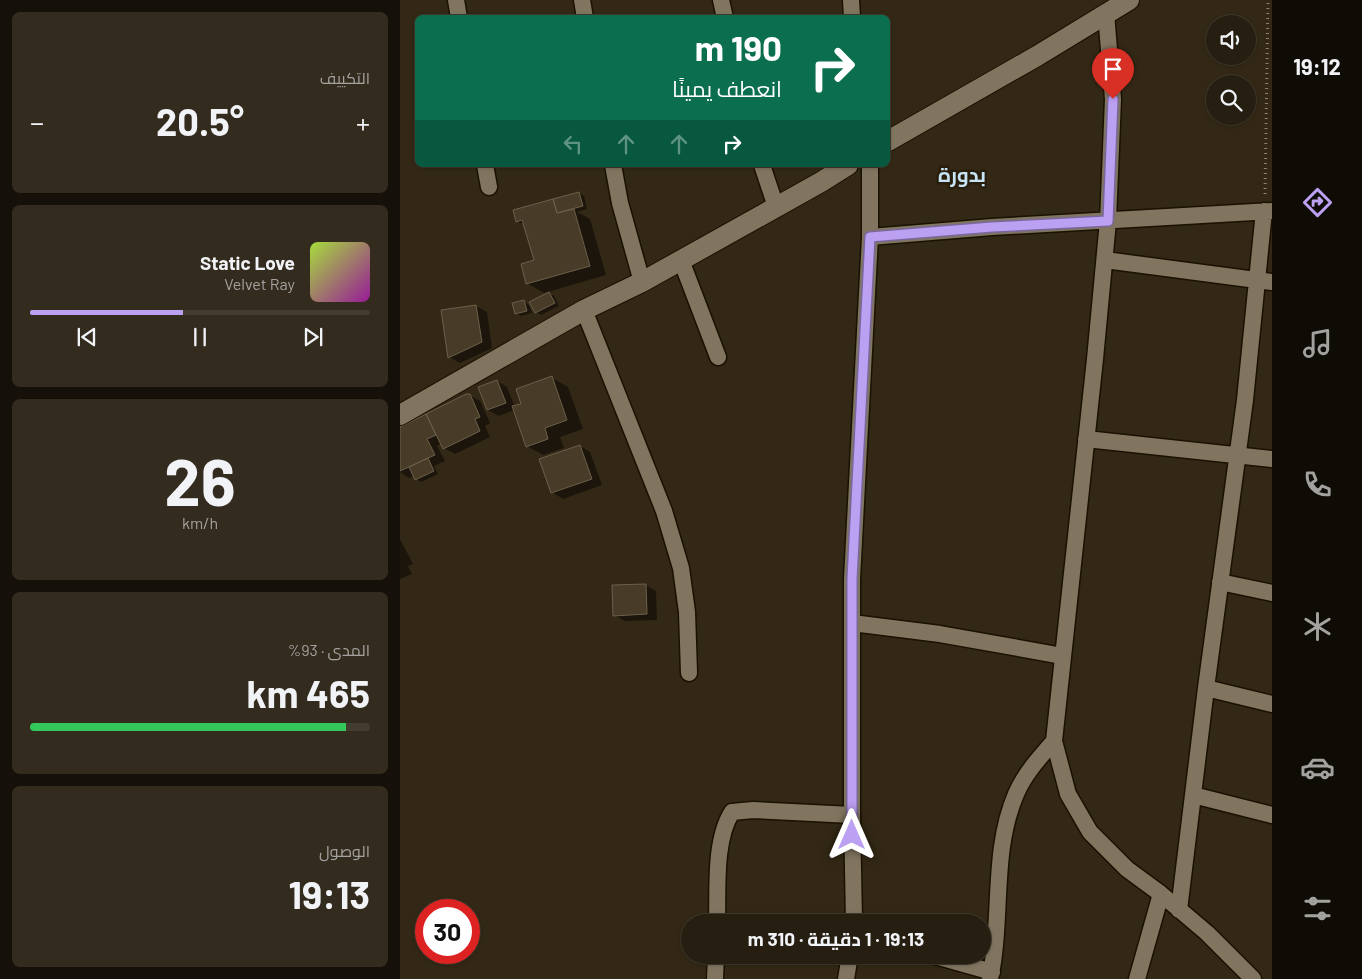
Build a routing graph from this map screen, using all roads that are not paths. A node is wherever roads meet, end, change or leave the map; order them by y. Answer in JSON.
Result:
{"nodes":[{"id":1,"x":456,"y":0,"type":"edge"},
{"id":2,"x":582,"y":0,"type":"edge"},
{"id":3,"x":721,"y":0,"type":"edge"},
{"id":4,"x":851,"y":0,"type":"edge"},
{"id":5,"x":1129,"y":0,"type":"edge"},
{"id":6,"x":1106,"y":13,"type":"junction"},
{"id":7,"x":458,"y":15,"type":"edge"},
{"id":8,"x":584,"y":15,"type":"edge"},
{"id":9,"x":724,"y":15,"type":"edge"},
{"id":10,"x":852,"y":15,"type":"edge"},
{"id":11,"x":890,"y":140,"type":"edge"},
{"id":12,"x":485,"y":167,"type":"edge"},
{"id":13,"x":612,"y":167,"type":"edge"},
{"id":14,"x":763,"y":167,"type":"edge"},
{"id":15,"x":845,"y":167,"type":"edge"},
{"id":16,"x":870,"y":167,"type":"edge"},
{"id":17,"x":489,"y":186,"type":"dead end"},
{"id":18,"x":776,"y":207,"type":"junction"},
{"id":19,"x":1268,"y":211,"type":"edge"},
{"id":20,"x":1108,"y":221,"type":"junction"},
{"id":21,"x":870,"y":237,"type":"junction"},
{"id":22,"x":681,"y":260,"type":"junction"},
{"id":23,"x":1105,"y":260,"type":"junction"},
{"id":24,"x":1265,"y":281,"type":"edge"},
{"id":25,"x":642,"y":282,"type":"junction"},
{"id":26,"x":584,"y":310,"type":"junction"},
{"id":27,"x":718,"y":357,"type":"dead end"},
{"id":28,"x":400,"y":415,"type":"edge"},
{"id":29,"x":1086,"y":439,"type":"junction"},
{"id":30,"x":1238,"y":455,"type":"junction"},
{"id":31,"x":1272,"y":458,"type":"edge"},
{"id":32,"x":1220,"y":582,"type":"junction"},
{"id":33,"x":1272,"y":593,"type":"edge"},
{"id":34,"x":852,"y":623,"type":"junction"},
{"id":35,"x":1063,"y":656,"type":"junction"},
{"id":36,"x":689,"y":673,"type":"dead end"},
{"id":37,"x":1206,"y":688,"type":"junction"},
{"id":38,"x":1272,"y":704,"type":"edge"},
{"id":39,"x":1054,"y":741,"type":"junction"},
{"id":40,"x":1193,"y":795,"type":"junction"},
{"id":41,"x":852,"y":815,"type":"junction"},
{"id":42,"x":1272,"y":815,"type":"edge"},
{"id":43,"x":1161,"y":894,"type":"junction"},
{"id":44,"x":1179,"y":910,"type":"junction"},
{"id":45,"x":717,"y":914,"type":"edge"},
{"id":46,"x":854,"y":914,"type":"edge"},
{"id":47,"x":716,"y":964,"type":"edge"},
{"id":48,"x":848,"y":964,"type":"edge"},
{"id":49,"x":959,"y":964,"type":"edge"},
{"id":50,"x":991,"y":975,"type":"edge"},
{"id":51,"x":1248,"y":977,"type":"edge"},
{"id":52,"x":715,"y":979,"type":"edge"},
{"id":53,"x":846,"y":979,"type":"edge"},
{"id":54,"x":1137,"y":979,"type":"edge"}],
"edges":[{"from":1,"to":7,"type":"street"},
{"from":2,"to":8,"type":"street"},
{"from":3,"to":9,"type":"street"},
{"from":4,"to":10,"type":"street"},
{"from":5,"to":6,"type":"street"},
{"from":6,"to":11,"type":"street"},
{"from":6,"to":20,"type":"street"},
{"from":12,"to":17,"type":"street"},
{"from":13,"to":25,"type":"street"},
{"from":14,"to":18,"type":"street"},
{"from":15,"to":18,"type":"street"},
{"from":16,"to":21,"type":"street"},
{"from":18,"to":22,"type":"street"},
{"from":19,"to":20,"type":"street"},
{"from":19,"to":24,"type":"street"},
{"from":20,"to":21,"type":"street"},
{"from":20,"to":23,"type":"street"},
{"from":21,"to":34,"type":"street"},
{"from":22,"to":25,"type":"street"},
{"from":22,"to":27,"type":"street"},
{"from":23,"to":24,"type":"street"},
{"from":23,"to":29,"type":"street"},
{"from":24,"to":30,"type":"street"},
{"from":25,"to":26,"type":"street"},
{"from":26,"to":28,"type":"street"},
{"from":26,"to":36,"type":"street"},
{"from":29,"to":30,"type":"street"},
{"from":29,"to":35,"type":"street"},
{"from":30,"to":31,"type":"street"},
{"from":30,"to":32,"type":"street"},
{"from":32,"to":33,"type":"street"},
{"from":32,"to":37,"type":"street"},
{"from":34,"to":35,"type":"street"},
{"from":34,"to":41,"type":"street"},
{"from":35,"to":39,"type":"street"},
{"from":37,"to":38,"type":"street"},
{"from":37,"to":40,"type":"street"},
{"from":39,"to":43,"type":"street"},
{"from":39,"to":50,"type":"street"},
{"from":40,"to":42,"type":"street"},
{"from":40,"to":44,"type":"street"},
{"from":41,"to":45,"type":"street"},
{"from":41,"to":46,"type":"street"},
{"from":43,"to":44,"type":"street"},
{"from":43,"to":54,"type":"street"},
{"from":44,"to":51,"type":"street"},
{"from":47,"to":52,"type":"street"},
{"from":48,"to":53,"type":"street"},
{"from":49,"to":50,"type":"street"}]}
